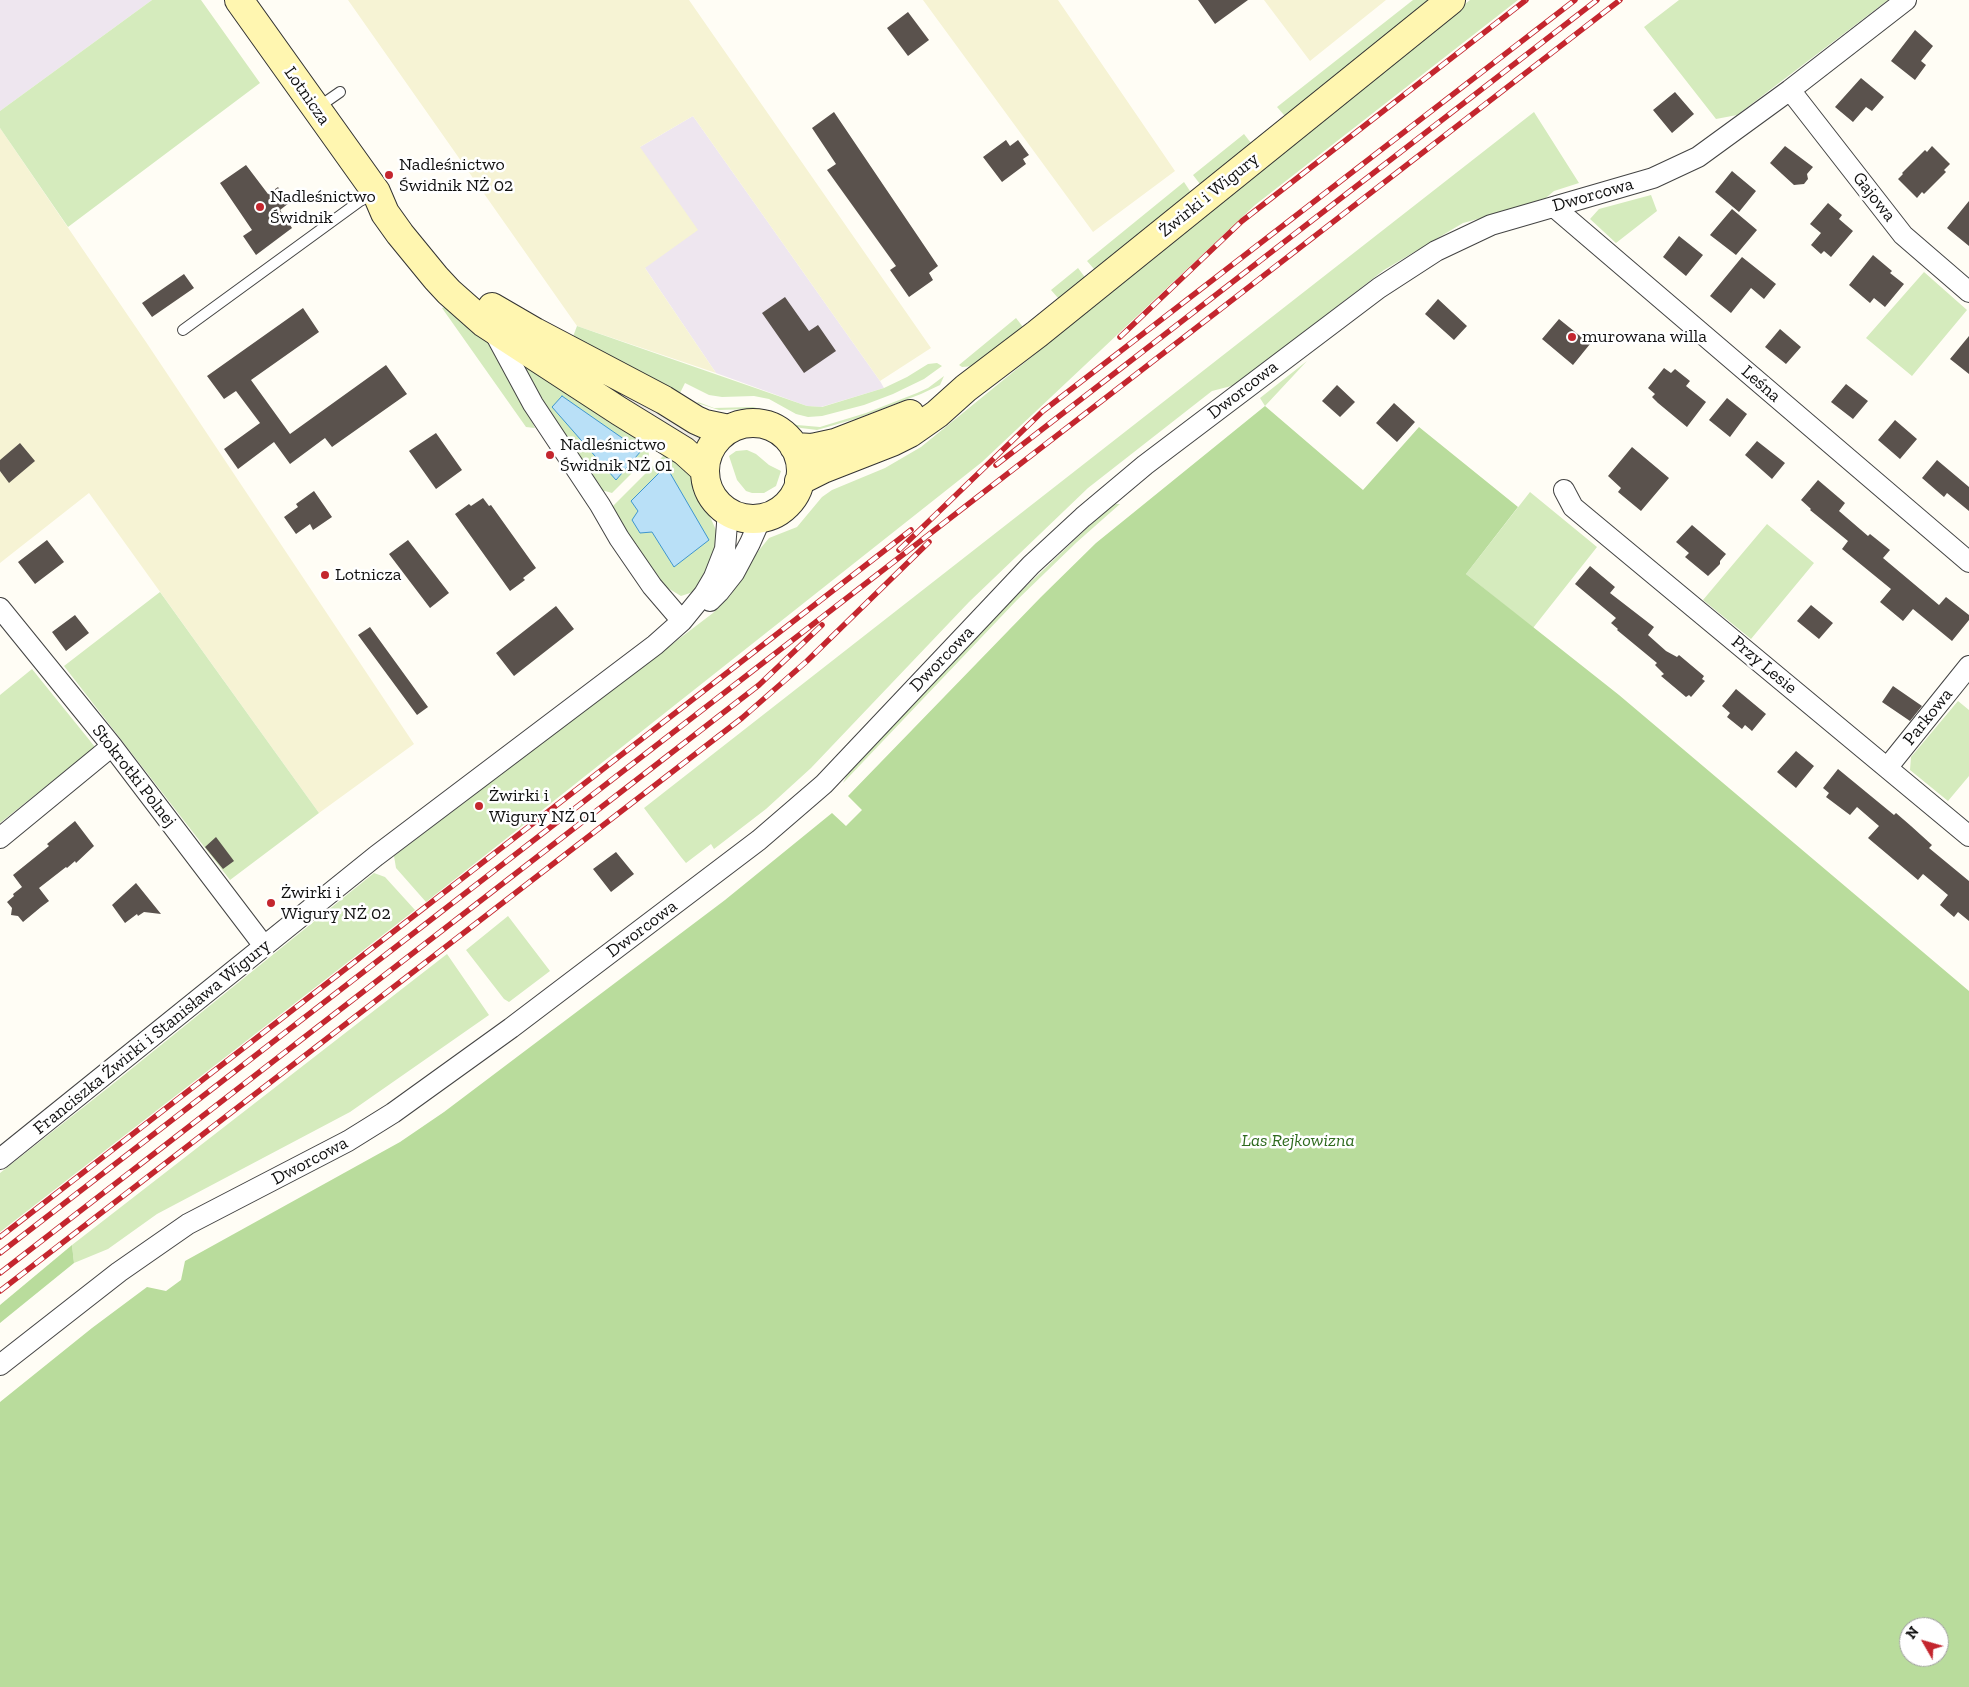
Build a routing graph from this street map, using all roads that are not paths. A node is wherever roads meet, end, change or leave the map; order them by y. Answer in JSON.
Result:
{"nodes":[{"id":1,"x":239,"y":0,"type":"edge"},
{"id":2,"x":1451,"y":0,"type":"edge"},
{"id":3,"x":1906,"y":0,"type":"edge"},
{"id":4,"x":1790,"y":90,"type":"junction"},
{"id":5,"x":340,"y":92,"type":"dead end"},
{"id":6,"x":316,"y":109,"type":"junction"},
{"id":7,"x":376,"y":192,"type":"junction"},
{"id":8,"x":1554,"y":206,"type":"junction"},
{"id":9,"x":1969,"y":292,"type":"edge"},
{"id":10,"x":492,"y":328,"type":"junction"},
{"id":11,"x":183,"y":330,"type":"dead end"},
{"id":12,"x":966,"y":388,"type":"junction"},
{"id":13,"x":729,"y":429,"type":"junction"},
{"id":14,"x":794,"y":448,"type":"junction"},
{"id":15,"x":705,"y":470,"type":"junction"},
{"id":16,"x":799,"y":481,"type":"junction"},
{"id":17,"x":1564,"y":490,"type":"dead end"},
{"id":18,"x":728,"y":512,"type":"junction"},
{"id":19,"x":761,"y":518,"type":"junction"},
{"id":20,"x":1969,"y":562,"type":"edge"},
{"id":21,"x":0,"y":608,"type":"edge"},
{"id":22,"x":682,"y":621,"type":"junction"},
{"id":23,"x":1969,"y":666,"type":"edge"},
{"id":24,"x":112,"y":746,"type":"junction"},
{"id":25,"x":1887,"y":768,"type":"junction"},
{"id":26,"x":1969,"y":836,"type":"edge"},
{"id":27,"x":0,"y":838,"type":"edge"},
{"id":28,"x":264,"y":946,"type":"junction"},
{"id":29,"x":0,"y":1159,"type":"edge"},
{"id":30,"x":0,"y":1365,"type":"edge"}],
"edges":[{"from":1,"to":6,"type":"main road","name":"Lotnicza"},
{"from":2,"to":12,"type":"main road","name":"Żwirki i Wigury"},
{"from":3,"to":4,"type":"street","name":"Dworcowa"},
{"from":4,"to":8,"type":"street","name":"Dworcowa"},
{"from":4,"to":9,"type":"street","name":"Gajowa"},
{"from":5,"to":6,"type":"lane"},
{"from":6,"to":7,"type":"main road","name":"Lotnicza"},
{"from":7,"to":10,"type":"main road","name":"Lotnicza"},
{"from":7,"to":11,"type":"lane"},
{"from":7,"to":13,"type":"main road","name":"Lotnicza"},
{"from":8,"to":20,"type":"street","name":"Leśna"},
{"from":8,"to":30,"type":"street","name":"Dworcowa"},
{"from":10,"to":15,"type":"main road","name":"Lotnicza"},
{"from":10,"to":22,"type":"street"},
{"from":12,"to":14,"type":"main road","name":"Żwirki i Wigury"},
{"from":12,"to":16,"type":"main road","name":"Żwirki i Wigury"},
{"from":13,"to":14,"type":"main road"},
{"from":13,"to":15,"type":"main road"},
{"from":14,"to":16,"type":"main road"},
{"from":15,"to":18,"type":"main road"},
{"from":16,"to":19,"type":"main road"},
{"from":17,"to":25,"type":"street","name":"Przy Lesie"},
{"from":18,"to":19,"type":"main road"},
{"from":18,"to":22,"type":"street"},
{"from":19,"to":22,"type":"street"},
{"from":21,"to":24,"type":"street","name":"Stokrotki Polnej"},
{"from":22,"to":28,"type":"street","name":"Franciszka Żwirki i Stanisława Wigury"},
{"from":23,"to":25,"type":"street","name":"Parkowa"},
{"from":24,"to":27,"type":"street"},
{"from":24,"to":28,"type":"street","name":"Stokrotki Polnej"},
{"from":25,"to":26,"type":"street","name":"Przy Lesie"},
{"from":28,"to":29,"type":"street","name":"Franciszka Żwirki i Stanisława Wigury"}]}
